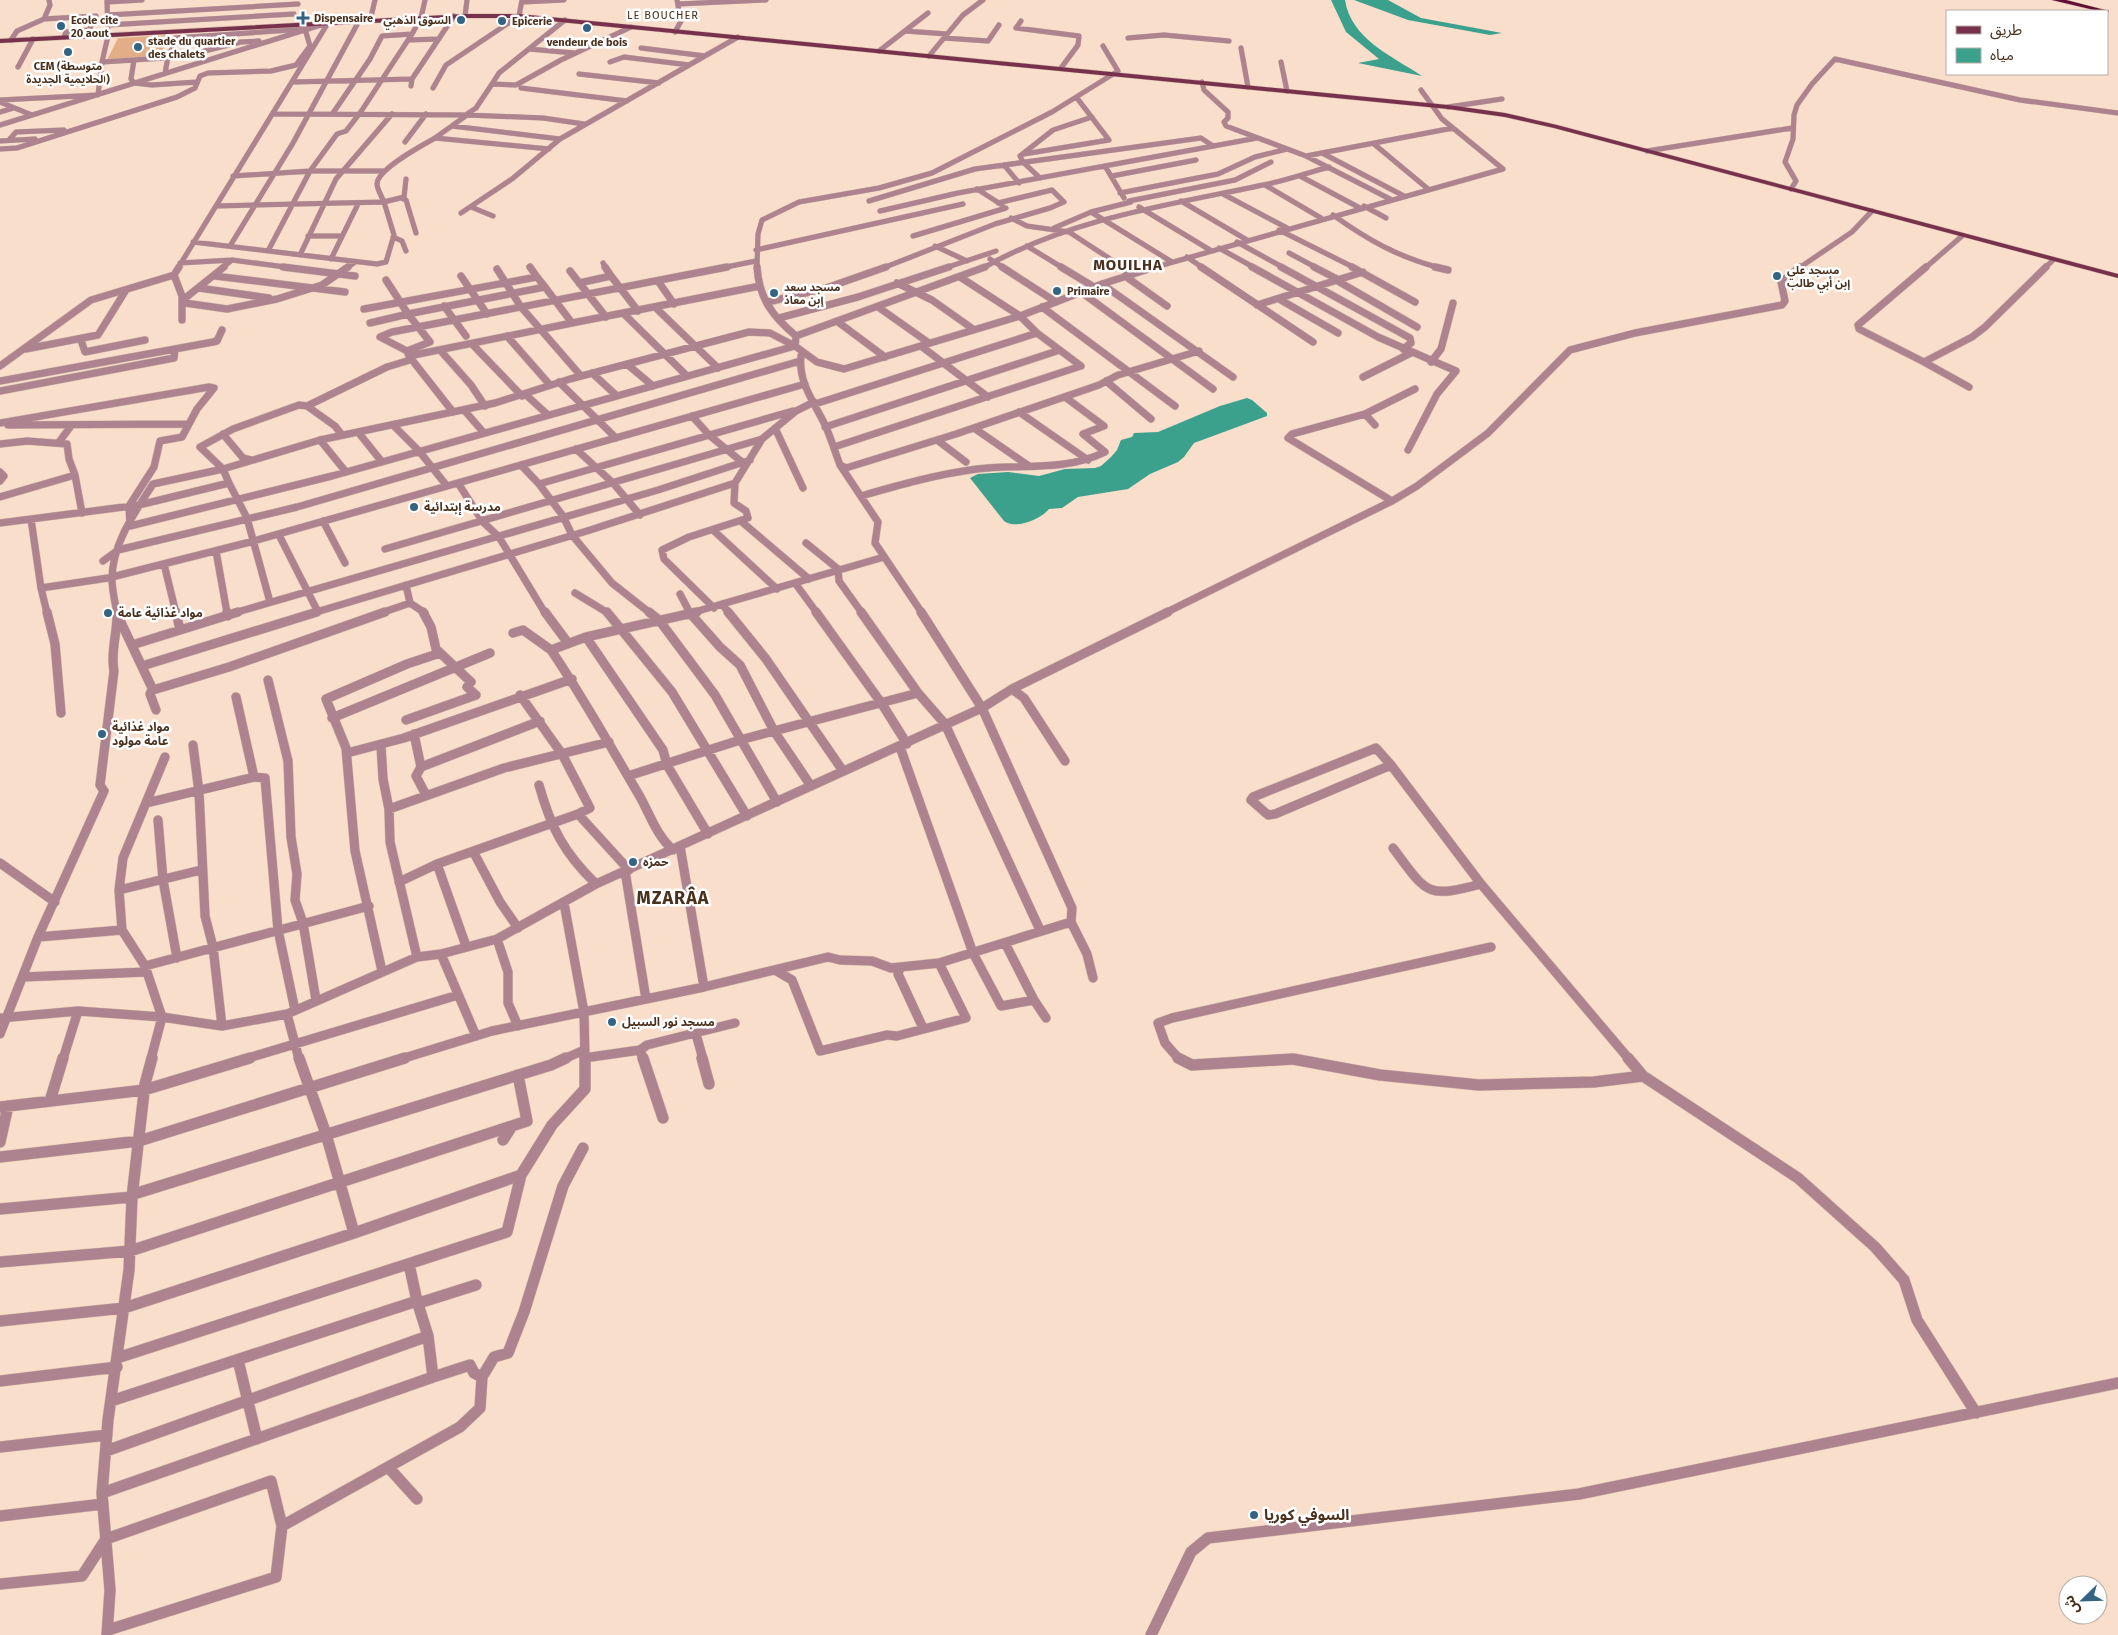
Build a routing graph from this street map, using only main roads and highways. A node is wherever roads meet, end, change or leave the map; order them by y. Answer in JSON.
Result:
{"nodes":[{"id":1,"x":2056,"y":0,"type":"edge"},
{"id":2,"x":2099,"y":10,"type":"edge"},
{"id":3,"x":0,"y":41,"type":"edge"},
{"id":4,"x":2118,"y":276,"type":"edge"}],
"edges":[{"from":1,"to":2,"type":"highway"},
{"from":3,"to":4,"type":"main road"}]}
